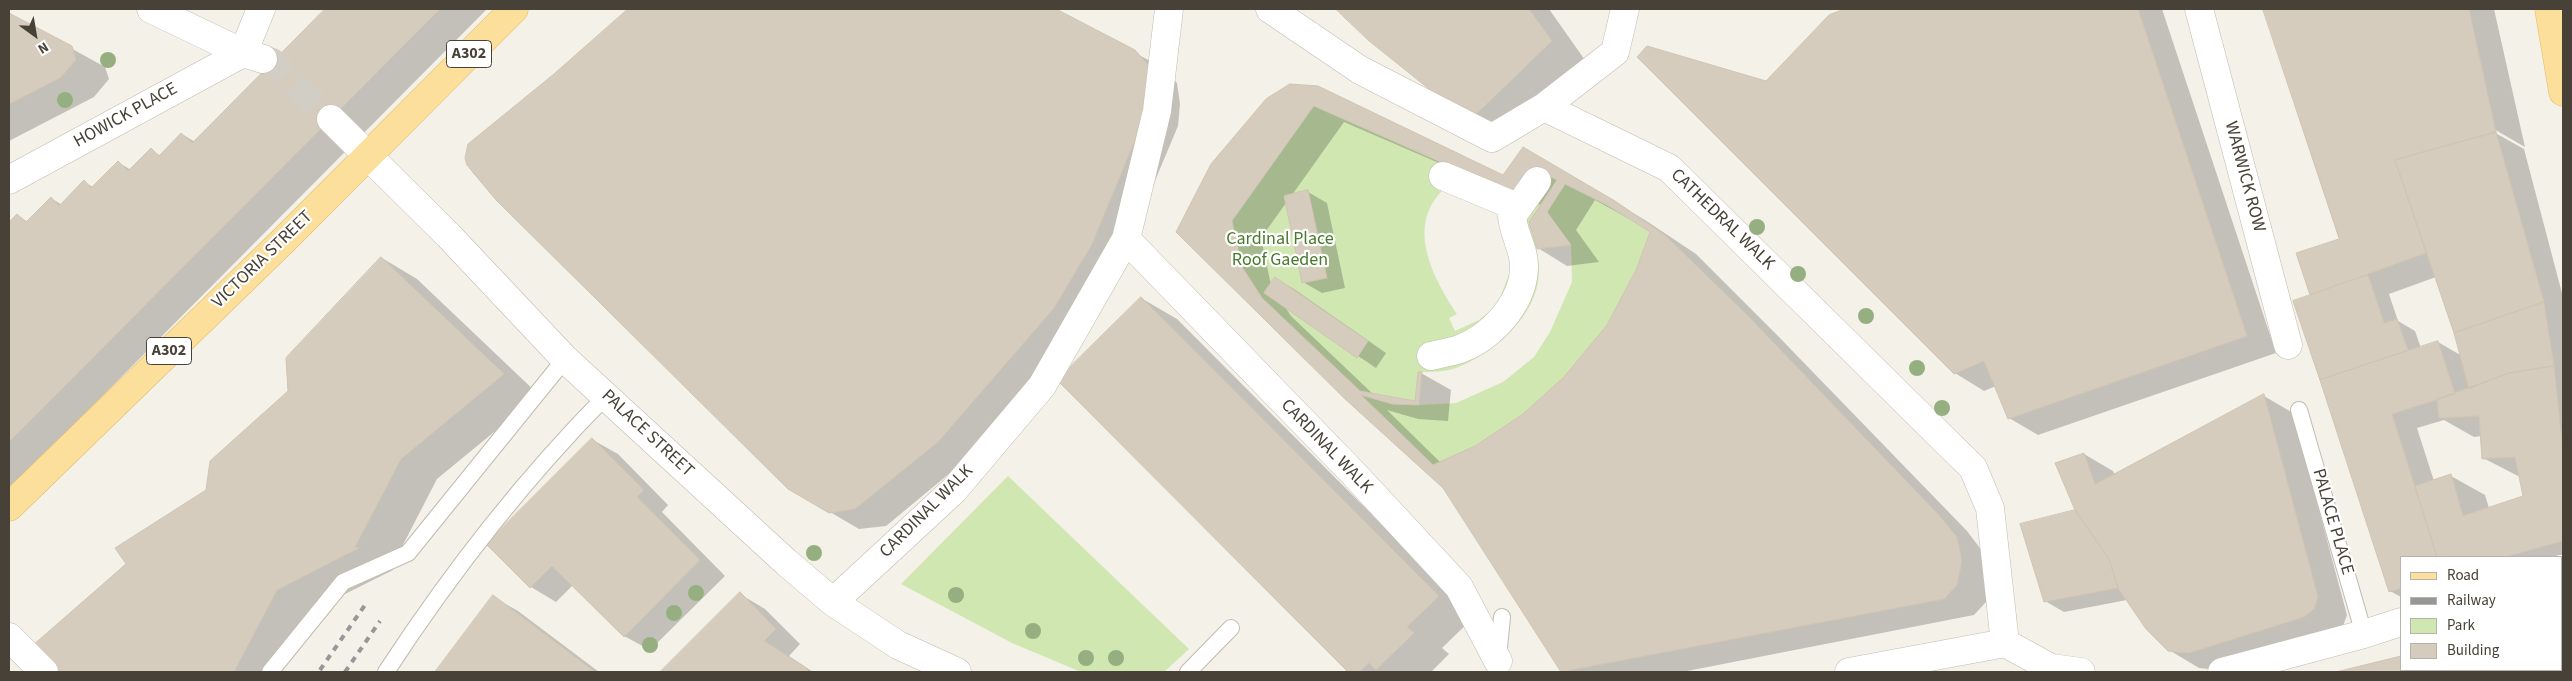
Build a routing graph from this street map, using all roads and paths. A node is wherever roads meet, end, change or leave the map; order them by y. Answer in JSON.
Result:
{"nodes":[{"id":1,"x":151,"y":9,"type":"edge"},
{"id":2,"x":261,"y":9,"type":"edge"},
{"id":3,"x":514,"y":9,"type":"edge"},
{"id":4,"x":1169,"y":9,"type":"edge"},
{"id":5,"x":1270,"y":9,"type":"edge"},
{"id":6,"x":1625,"y":9,"type":"edge"},
{"id":7,"x":2199,"y":9,"type":"edge"},
{"id":8,"x":2549,"y":9,"type":"edge"},
{"id":9,"x":2559,"y":41,"type":"edge"},
{"id":10,"x":253,"y":56,"type":"junction"},
{"id":11,"x":2563,"y":92,"type":"edge"},
{"id":12,"x":1544,"y":107,"type":"junction"},
{"id":13,"x":331,"y":119,"type":"tunnel mouth"},
{"id":14,"x":369,"y":155,"type":"junction"},
{"id":15,"x":1443,"y":176,"type":"dead end"},
{"id":16,"x":9,"y":180,"type":"edge"},
{"id":17,"x":1537,"y":180,"type":"dead end"},
{"id":18,"x":1517,"y":207,"type":"junction"},
{"id":19,"x":1126,"y":239,"type":"junction"},
{"id":20,"x":2288,"y":345,"type":"dead end"},
{"id":21,"x":1431,"y":356,"type":"dead end"},
{"id":22,"x":565,"y":359,"type":"junction"},
{"id":23,"x":606,"y":396,"type":"junction"},
{"id":24,"x":2299,"y":410,"type":"dead end"},
{"id":25,"x":9,"y":508,"type":"edge"},
{"id":26,"x":833,"y":602,"type":"junction"},
{"id":27,"x":1502,"y":616,"type":"dead end"},
{"id":28,"x":2400,"y":622,"type":"edge"},
{"id":29,"x":1231,"y":628,"type":"dead end"},
{"id":30,"x":2364,"y":634,"type":"junction"},
{"id":31,"x":9,"y":637,"type":"edge"},
{"id":32,"x":2005,"y":643,"type":"junction"},
{"id":33,"x":1499,"y":667,"type":"edge"},
{"id":34,"x":2051,"y":670,"type":"edge"},
{"id":35,"x":44,"y":672,"type":"edge"},
{"id":36,"x":270,"y":672,"type":"edge"},
{"id":37,"x":386,"y":672,"type":"edge"},
{"id":38,"x":957,"y":672,"type":"edge"},
{"id":39,"x":1188,"y":672,"type":"edge"},
{"id":40,"x":1849,"y":672,"type":"edge"},
{"id":41,"x":2081,"y":672,"type":"edge"},
{"id":42,"x":2222,"y":672,"type":"edge"}],
"edges":[{"from":1,"to":10,"type":"street"},
{"from":2,"to":10,"type":"street"},
{"from":3,"to":14,"type":"main road","name":"VICTORIA STREET","number":"A302"},
{"from":4,"to":19,"type":"street","name":"CARDINAL WALK"},
{"from":5,"to":12,"type":"street"},
{"from":6,"to":12,"type":"street"},
{"from":7,"to":20,"type":"street","name":"WARWICK ROW"},
{"from":8,"to":9,"type":"main road"},
{"from":9,"to":11,"type":"main road"},
{"from":10,"to":16,"type":"street","name":"HOWICK PLACE"},
{"from":12,"to":32,"type":"street","name":"CATHEDRAL WALK"},
{"from":13,"to":14,"type":"street","name":"PALACE STREET"},
{"from":14,"to":22,"type":"street","name":"PALACE STREET"},
{"from":14,"to":25,"type":"main road","name":"VICTORIA STREET","number":"A302"},
{"from":15,"to":18,"type":"street"},
{"from":17,"to":18,"type":"street"},
{"from":18,"to":21,"type":"street"},
{"from":19,"to":26,"type":"street","name":"CARDINAL WALK"},
{"from":19,"to":33,"type":"street","name":"CARDINAL WALK"},
{"from":22,"to":23,"type":"street","name":"PALACE STREET"},
{"from":22,"to":36,"type":"lane"},
{"from":23,"to":26,"type":"street","name":"PALACE STREET"},
{"from":23,"to":37,"type":"lane"},
{"from":24,"to":30,"type":"lane","name":"PALACE PLACE"},
{"from":26,"to":38,"type":"street","name":"PALACE STREET"},
{"from":27,"to":33,"type":"lane"},
{"from":28,"to":30,"type":"street"},
{"from":29,"to":39,"type":"lane"},
{"from":30,"to":42,"type":"street"},
{"from":31,"to":35,"type":"street"},
{"from":32,"to":34,"type":"street"},
{"from":32,"to":40,"type":"street"},
{"from":34,"to":41,"type":"street"}]}
